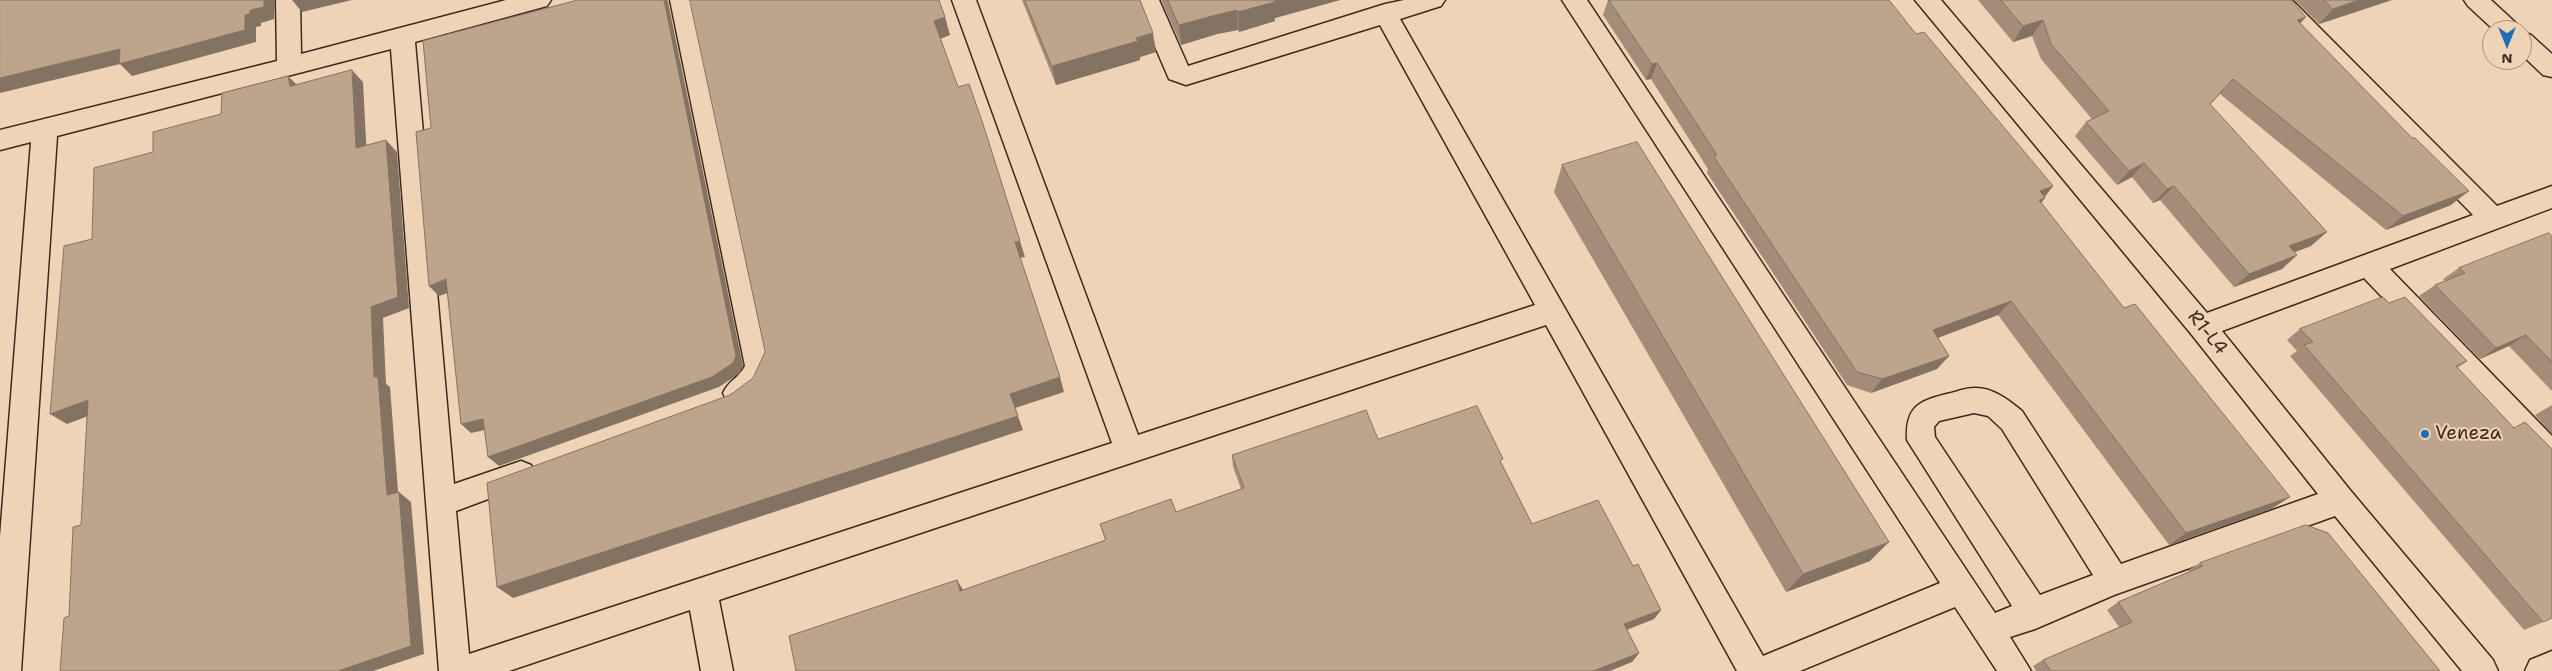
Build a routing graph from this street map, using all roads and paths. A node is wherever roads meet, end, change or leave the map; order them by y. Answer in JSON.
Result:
{"nodes":[{"id":1,"x":288,"y":0,"type":"edge"},
{"id":2,"x":539,"y":0,"type":"edge"},
{"id":3,"x":682,"y":0,"type":"edge"},
{"id":4,"x":964,"y":0,"type":"edge"},
{"id":5,"x":1147,"y":0,"type":"edge"},
{"id":6,"x":1433,"y":0,"type":"edge"},
{"id":7,"x":1574,"y":0,"type":"edge"},
{"id":8,"x":1927,"y":0,"type":"edge"},
{"id":9,"x":2277,"y":0,"type":"edge"},
{"id":10,"x":2476,"y":0,"type":"edge"},
{"id":11,"x":478,"y":8,"type":"edge"},
{"id":12,"x":1385,"y":14,"type":"junction"},
{"id":13,"x":2498,"y":20,"type":"edge"},
{"id":14,"x":402,"y":37,"type":"junction"},
{"id":15,"x":2532,"y":50,"type":"edge"},
{"id":16,"x":289,"y":67,"type":"junction"},
{"id":17,"x":2552,"y":68,"type":"edge"},
{"id":18,"x":46,"y":128,"type":"junction"},
{"id":19,"x":0,"y":140,"type":"edge"},
{"id":20,"x":2552,"y":197,"type":"edge"},
{"id":21,"x":2492,"y":218,"type":"junction"},
{"id":22,"x":2369,"y":265,"type":"junction"},
{"id":23,"x":1550,"y":312,"type":"junction"},
{"id":24,"x":2202,"y":327,"type":"junction"},
{"id":25,"x":712,"y":405,"type":"edge"},
{"id":26,"x":1129,"y":450,"type":"junction"},
{"id":27,"x":2552,"y":456,"type":"edge"},
{"id":28,"x":543,"y":466,"type":"edge"},
{"id":29,"x":2340,"y":500,"type":"junction"},
{"id":30,"x":440,"y":503,"type":"junction"},
{"id":31,"x":2114,"y":581,"type":"junction"},
{"id":32,"x":1962,"y":589,"type":"junction"},
{"id":33,"x":702,"y":590,"type":"junction"},
{"id":34,"x":2034,"y":614,"type":"junction"},
{"id":35,"x":1990,"y":630,"type":"junction"},
{"id":36,"x":2552,"y":666,"type":"edge"},
{"id":37,"x":5,"y":671,"type":"edge"},
{"id":38,"x":455,"y":671,"type":"edge"},
{"id":39,"x":464,"y":671,"type":"edge"},
{"id":40,"x":717,"y":671,"type":"edge"},
{"id":41,"x":1754,"y":671,"type":"edge"},
{"id":42,"x":1762,"y":671,"type":"edge"},
{"id":43,"x":2015,"y":671,"type":"edge"},
{"id":44,"x":2482,"y":671,"type":"edge"},
{"id":45,"x":2541,"y":671,"type":"edge"}],
"edges":[{"from":1,"to":16,"type":"street"},
{"from":2,"to":11,"type":"street"},
{"from":3,"to":25,"type":"street"},
{"from":4,"to":26,"type":"street"},
{"from":5,"to":12,"type":"street"},
{"from":6,"to":12,"type":"street"},
{"from":7,"to":32,"type":"street"},
{"from":8,"to":24,"type":"street","name":"R1-L4"},
{"from":9,"to":21,"type":"street"},
{"from":10,"to":13,"type":"street"},
{"from":11,"to":14,"type":"street"},
{"from":12,"to":23,"type":"street"},
{"from":14,"to":16,"type":"street"},
{"from":14,"to":30,"type":"street"},
{"from":15,"to":17,"type":"street"},
{"from":16,"to":18,"type":"street"},
{"from":18,"to":19,"type":"street"},
{"from":18,"to":37,"type":"street"},
{"from":20,"to":21,"type":"street"},
{"from":21,"to":22,"type":"street"},
{"from":22,"to":24,"type":"street"},
{"from":22,"to":27,"type":"street"},
{"from":23,"to":26,"type":"street"},
{"from":23,"to":41,"type":"street"},
{"from":24,"to":29,"type":"street","name":"R1-L4"},
{"from":26,"to":33,"type":"street"},
{"from":28,"to":30,"type":"street"},
{"from":29,"to":31,"type":"street"},
{"from":29,"to":44,"type":"street","name":"R1-L4"},
{"from":30,"to":38,"type":"street"},
{"from":31,"to":34,"type":"street"},
{"from":31,"to":34,"type":"street"},
{"from":32,"to":35,"type":"street"},
{"from":32,"to":42,"type":"street"},
{"from":33,"to":39,"type":"street"},
{"from":33,"to":40,"type":"street"},
{"from":34,"to":35,"type":"street"},
{"from":35,"to":43,"type":"street"},
{"from":36,"to":45,"type":"street"}]}
